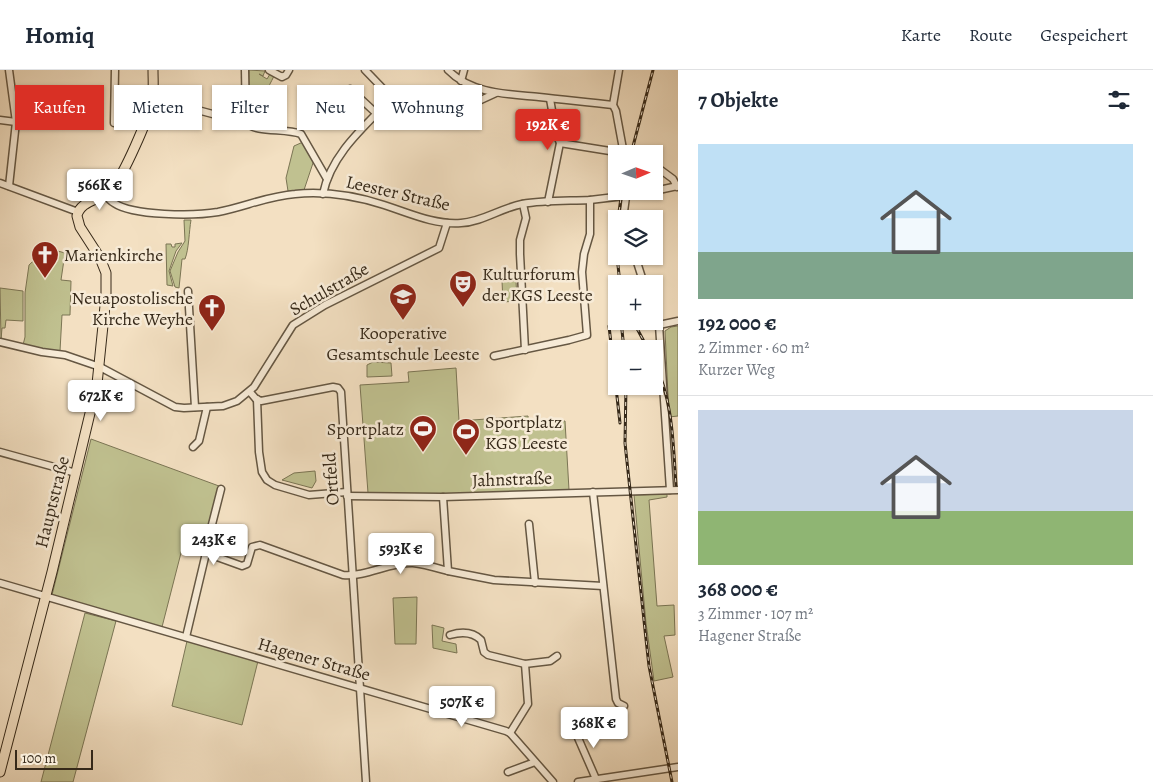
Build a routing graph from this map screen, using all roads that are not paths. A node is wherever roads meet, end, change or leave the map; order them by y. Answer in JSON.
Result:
{"nodes":[{"id":1,"x":9,"y":70,"type":"edge"},
{"id":2,"x":115,"y":70,"type":"edge"},
{"id":3,"x":153,"y":70,"type":"edge"},
{"id":4,"x":245,"y":70,"type":"edge"},
{"id":5,"x":269,"y":70,"type":"edge"},
{"id":6,"x":289,"y":70,"type":"edge"},
{"id":7,"x":365,"y":70,"type":"edge"},
{"id":8,"x":448,"y":70,"type":"edge"},
{"id":9,"x":463,"y":70,"type":"edge"},
{"id":10,"x":619,"y":70,"type":"edge"},
{"id":11,"x":458,"y":79,"type":"junction"},
{"id":12,"x":115,"y":85,"type":"edge"},
{"id":13,"x":152,"y":85,"type":"edge"},
{"id":14,"x":245,"y":85,"type":"edge"},
{"id":15,"x":379,"y":85,"type":"edge"},
{"id":16,"x":496,"y":93,"type":"junction"},
{"id":17,"x":550,"y":99,"type":"junction"},
{"id":18,"x":482,"y":100,"type":"edge"},
{"id":19,"x":364,"y":102,"type":"edge"},
{"id":20,"x":612,"y":105,"type":"junction"},
{"id":21,"x":374,"y":111,"type":"edge"},
{"id":22,"x":15,"y":115,"type":"edge"},
{"id":23,"x":374,"y":117,"type":"edge"},
{"id":24,"x":0,"y":120,"type":"edge"},
{"id":25,"x":15,"y":122,"type":"edge"},
{"id":26,"x":15,"y":130,"type":"edge"},
{"id":27,"x":141,"y":130,"type":"edge"},
{"id":28,"x":286,"y":130,"type":"edge"},
{"id":29,"x":560,"y":143,"type":"junction"},
{"id":30,"x":622,"y":145,"type":"edge"},
{"id":31,"x":608,"y":151,"type":"edge"},
{"id":32,"x":663,"y":171,"type":"edge"},
{"id":33,"x":328,"y":179,"type":"junction"},
{"id":34,"x":0,"y":183,"type":"edge"},
{"id":35,"x":9,"y":186,"type":"junction"},
{"id":36,"x":678,"y":186,"type":"edge"},
{"id":37,"x":663,"y":189,"type":"edge"},
{"id":38,"x":324,"y":194,"type":"junction"},
{"id":39,"x":106,"y":195,"type":"junction"},
{"id":40,"x":608,"y":198,"type":"edge"},
{"id":41,"x":590,"y":200,"type":"junction"},
{"id":42,"x":548,"y":202,"type":"junction"},
{"id":43,"x":523,"y":204,"type":"junction"},
{"id":44,"x":78,"y":212,"type":"junction"},
{"id":45,"x":447,"y":223,"type":"junction"},
{"id":46,"x":188,"y":291,"type":"dead end"},
{"id":47,"x":678,"y":321,"type":"edge"},
{"id":48,"x":663,"y":324,"type":"edge"},
{"id":49,"x":659,"y":330,"type":"edge"},
{"id":50,"x":0,"y":342,"type":"edge"},
{"id":51,"x":525,"y":350,"type":"junction"},
{"id":52,"x":494,"y":356,"type":"dead end"},
{"id":53,"x":100,"y":366,"type":"junction"},
{"id":54,"x":250,"y":392,"type":"junction"},
{"id":55,"x":257,"y":399,"type":"junction"},
{"id":56,"x":207,"y":407,"type":"junction"},
{"id":57,"x":195,"y":408,"type":"junction"},
{"id":58,"x":193,"y":447,"type":"dead end"},
{"id":59,"x":0,"y":452,"type":"edge"},
{"id":60,"x":76,"y":473,"type":"junction"},
{"id":61,"x":221,"y":489,"type":"dead end"},
{"id":62,"x":670,"y":490,"type":"junction"},
{"id":63,"x":678,"y":490,"type":"edge"},
{"id":64,"x":593,"y":492,"type":"junction"},
{"id":65,"x":347,"y":494,"type":"junction"},
{"id":66,"x":443,"y":496,"type":"junction"},
{"id":67,"x":529,"y":524,"type":"dead end"},
{"id":68,"x":206,"y":553,"type":"junction"},
{"id":69,"x":448,"y":571,"type":"junction"},
{"id":70,"x":353,"y":576,"type":"junction"},
{"id":71,"x":0,"y":583,"type":"edge"},
{"id":72,"x":535,"y":583,"type":"junction"},
{"id":73,"x":603,"y":586,"type":"junction"},
{"id":74,"x":46,"y":596,"type":"junction"},
{"id":75,"x":450,"y":635,"type":"dead end"},
{"id":76,"x":186,"y":637,"type":"junction"},
{"id":77,"x":557,"y":656,"type":"dead end"},
{"id":78,"x":525,"y":664,"type":"junction"},
{"id":79,"x":360,"y":688,"type":"junction"},
{"id":80,"x":624,"y":706,"type":"dead end"},
{"id":81,"x":580,"y":719,"type":"dead end"},
{"id":82,"x":510,"y":733,"type":"junction"},
{"id":83,"x":535,"y":762,"type":"junction"},
{"id":84,"x":678,"y":767,"type":"edge"},
{"id":85,"x":0,"y":772,"type":"edge"},
{"id":86,"x":508,"y":772,"type":"dead end"},
{"id":87,"x":596,"y":779,"type":"junction"},
{"id":88,"x":366,"y":782,"type":"edge"},
{"id":89,"x":553,"y":782,"type":"edge"},
{"id":90,"x":578,"y":782,"type":"edge"}],
"edges":[{"from":1,"to":22,"type":"street"},
{"from":2,"to":12,"type":"street"},
{"from":3,"to":13,"type":"main road"},
{"from":4,"to":14,"type":"street"},
{"from":5,"to":6,"type":"street"},
{"from":7,"to":15,"type":"street"},
{"from":8,"to":11,"type":"street"},
{"from":9,"to":11,"type":"street"},
{"from":10,"to":20,"type":"street"},
{"from":11,"to":16,"type":"street"},
{"from":16,"to":17,"type":"street"},
{"from":16,"to":18,"type":"street"},
{"from":17,"to":20,"type":"street"},
{"from":17,"to":29,"type":"street"},
{"from":19,"to":21,"type":"street"},
{"from":20,"to":30,"type":"street"},
{"from":23,"to":33,"type":"street"},
{"from":24,"to":25,"type":"street"},
{"from":26,"to":35,"type":"street"},
{"from":27,"to":39,"type":"main road"},
{"from":28,"to":33,"type":"street"},
{"from":29,"to":31,"type":"street"},
{"from":29,"to":42,"type":"street"},
{"from":32,"to":36,"type":"street"},
{"from":33,"to":38,"type":"street"},
{"from":34,"to":35,"type":"street"},
{"from":35,"to":44,"type":"street"},
{"from":36,"to":37,"type":"street","name":"Leester Straße"},
{"from":38,"to":39,"type":"street","name":"Leester Straße"},
{"from":38,"to":45,"type":"street","name":"Leester Straße"},
{"from":39,"to":44,"type":"main road"},
{"from":40,"to":41,"type":"street","name":"Leester Straße"},
{"from":41,"to":42,"type":"street","name":"Leester Straße"},
{"from":41,"to":51,"type":"street"},
{"from":42,"to":43,"type":"street","name":"Leester Straße"},
{"from":43,"to":45,"type":"street","name":"Leester Straße"},
{"from":43,"to":51,"type":"street"},
{"from":44,"to":53,"type":"main road","name":"Hauptstraße"},
{"from":45,"to":54,"type":"street","name":"Schulstraße"},
{"from":46,"to":57,"type":"street"},
{"from":47,"to":48,"type":"street"},
{"from":49,"to":62,"type":"street"},
{"from":50,"to":53,"type":"street","name":"Schulstraße"},
{"from":51,"to":52,"type":"street"},
{"from":53,"to":57,"type":"street","name":"Schulstraße"},
{"from":53,"to":60,"type":"main road","name":"Hauptstraße"},
{"from":54,"to":55,"type":"street"},
{"from":54,"to":56,"type":"street","name":"Schulstraße"},
{"from":55,"to":65,"type":"street","name":"Jahnstraße"},
{"from":55,"to":65,"type":"street","name":"Ortfeld"},
{"from":56,"to":57,"type":"street","name":"Schulstraße"},
{"from":56,"to":58,"type":"street"},
{"from":59,"to":60,"type":"street"},
{"from":60,"to":74,"type":"main road","name":"Hauptstraße"},
{"from":61,"to":68,"type":"street"},
{"from":62,"to":63,"type":"street","name":"Jahnstraße"},
{"from":62,"to":64,"type":"street","name":"Jahnstraße"},
{"from":64,"to":66,"type":"street","name":"Jahnstraße"},
{"from":64,"to":73,"type":"street"},
{"from":65,"to":66,"type":"street","name":"Jahnstraße"},
{"from":65,"to":70,"type":"street","name":"Ortfeld"},
{"from":66,"to":69,"type":"street"},
{"from":67,"to":72,"type":"street"},
{"from":68,"to":70,"type":"street"},
{"from":68,"to":76,"type":"street"},
{"from":69,"to":70,"type":"street"},
{"from":69,"to":72,"type":"street"},
{"from":70,"to":79,"type":"street","name":"Ortfeld"},
{"from":71,"to":74,"type":"street","name":"Hagener Straße"},
{"from":72,"to":73,"type":"street"},
{"from":73,"to":80,"type":"street"},
{"from":74,"to":76,"type":"street","name":"Hagener Straße"},
{"from":74,"to":85,"type":"main road","name":"Hauptstraße"},
{"from":75,"to":78,"type":"street"},
{"from":76,"to":79,"type":"street","name":"Hagener Straße"},
{"from":77,"to":78,"type":"street"},
{"from":78,"to":82,"type":"street"},
{"from":79,"to":82,"type":"street","name":"Hagener Straße"},
{"from":79,"to":88,"type":"street","name":"Ortfeld"},
{"from":81,"to":87,"type":"street"},
{"from":82,"to":83,"type":"street"},
{"from":83,"to":86,"type":"street"},
{"from":83,"to":89,"type":"street"},
{"from":84,"to":87,"type":"street"},
{"from":87,"to":90,"type":"street"}]}
